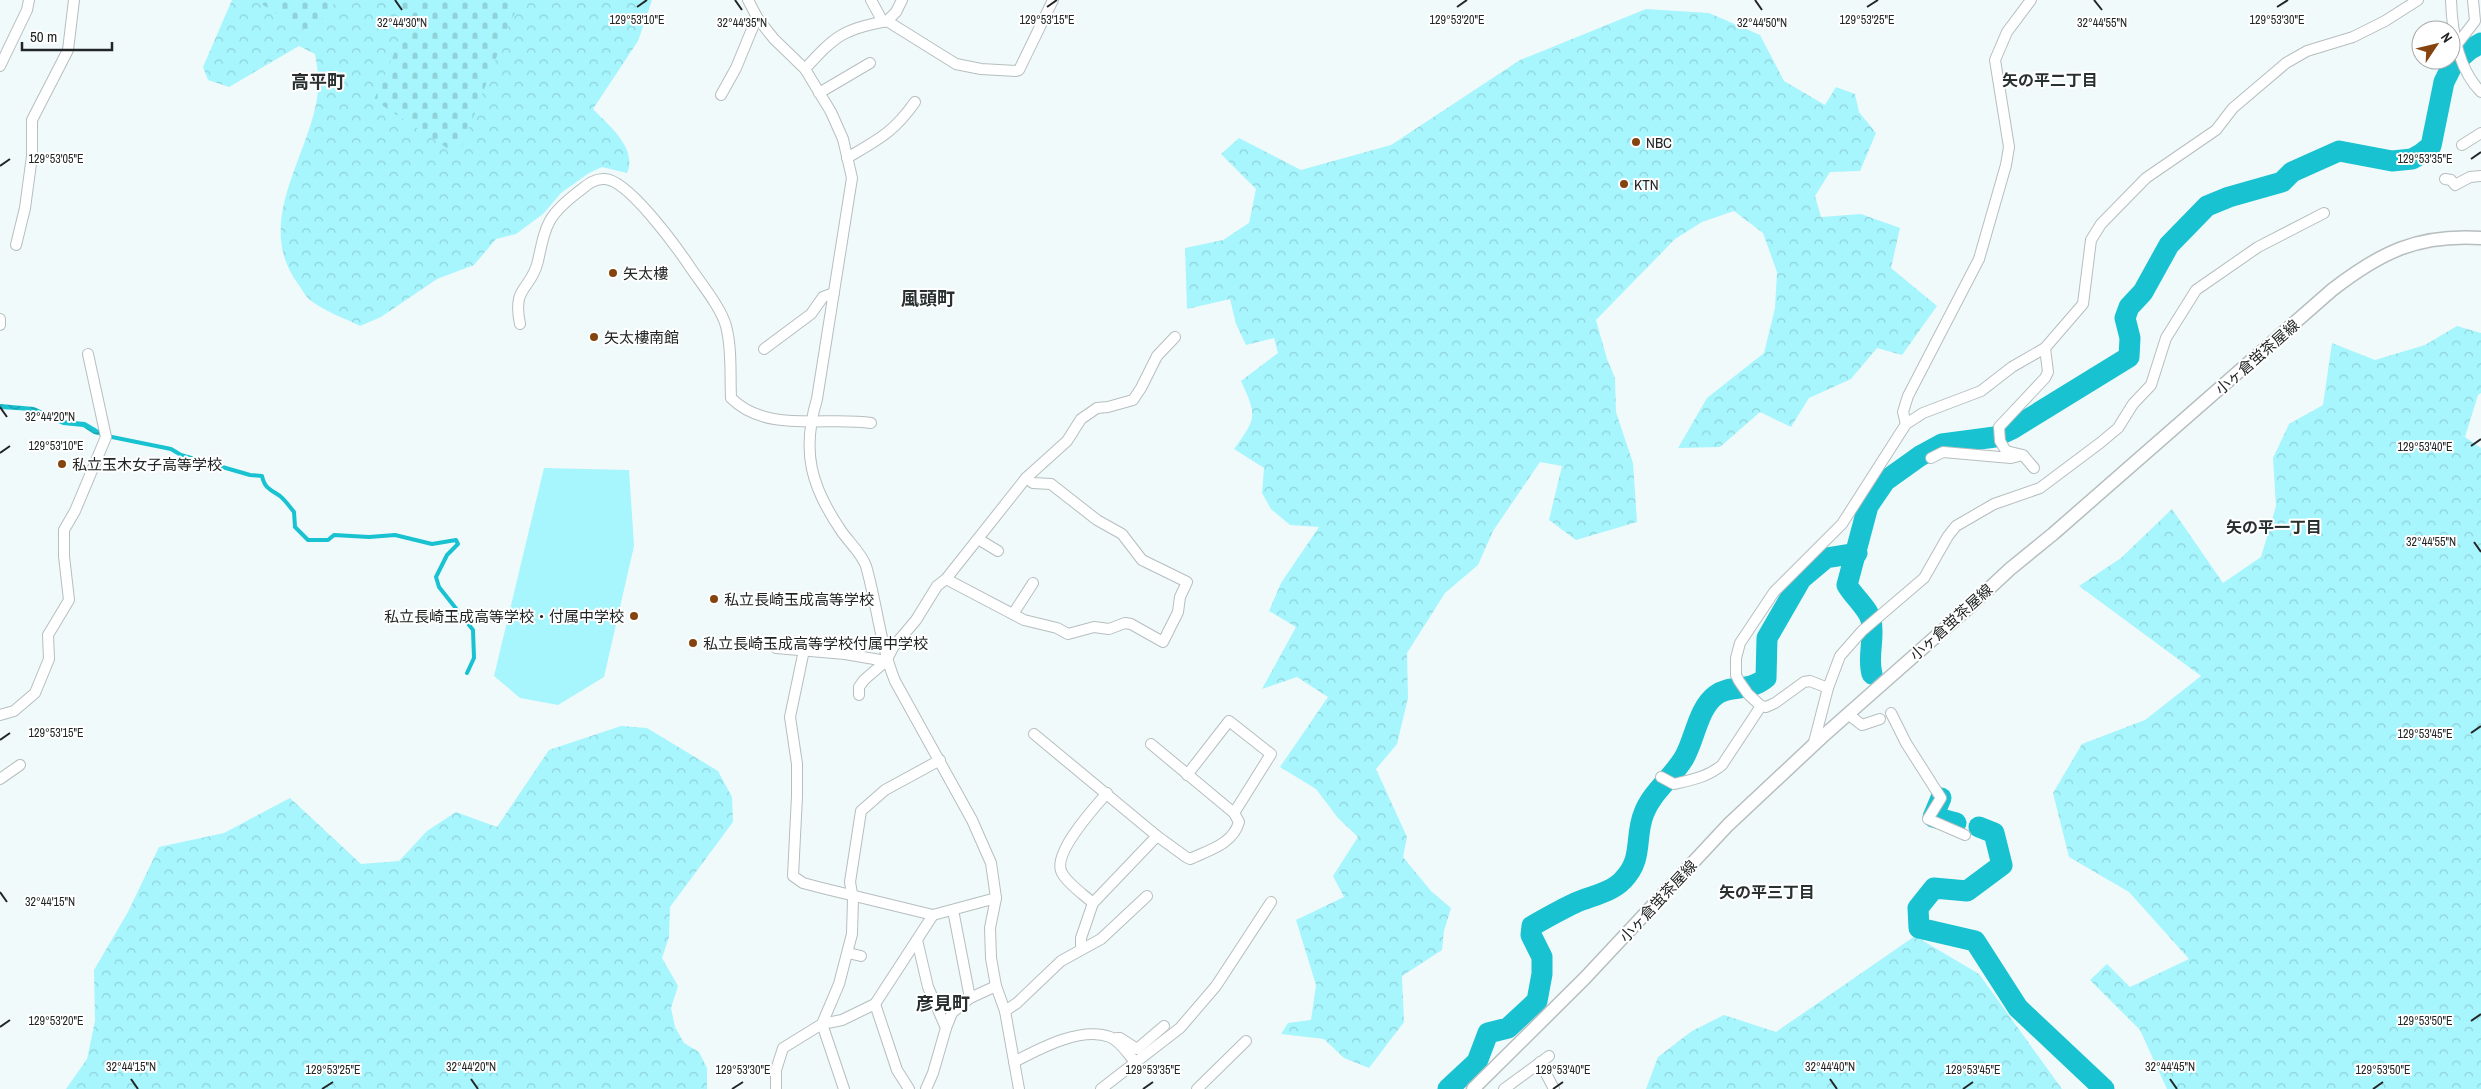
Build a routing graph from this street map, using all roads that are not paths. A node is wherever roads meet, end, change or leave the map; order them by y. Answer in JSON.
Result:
{"nodes":[{"id":1,"x":29,"y":0,"type":"edge"},
{"id":2,"x":74,"y":0,"type":"edge"},
{"id":3,"x":748,"y":0,"type":"edge"},
{"id":4,"x":871,"y":0,"type":"edge"},
{"id":5,"x":902,"y":0,"type":"edge"},
{"id":6,"x":1053,"y":0,"type":"edge"},
{"id":7,"x":2031,"y":0,"type":"edge"},
{"id":8,"x":2418,"y":0,"type":"edge"},
{"id":9,"x":2451,"y":0,"type":"edge"},
{"id":10,"x":2472,"y":0,"type":"edge"},
{"id":11,"x":757,"y":17,"type":"junction"},
{"id":12,"x":2452,"y":20,"type":"edge"},
{"id":13,"x":885,"y":21,"type":"junction"},
{"id":14,"x":2461,"y":52,"type":"edge"},
{"id":15,"x":2461,"y":57,"type":"edge"},
{"id":16,"x":870,"y":62,"type":"dead end"},
{"id":17,"x":0,"y":66,"type":"edge"},
{"id":18,"x":805,"y":69,"type":"junction"},
{"id":19,"x":2481,"y":92,"type":"edge"},
{"id":20,"x":819,"y":93,"type":"junction"},
{"id":21,"x":722,"y":95,"type":"dead end"},
{"id":22,"x":915,"y":102,"type":"dead end"},
{"id":23,"x":2481,"y":133,"type":"edge"},
{"id":24,"x":2462,"y":145,"type":"dead end"},
{"id":25,"x":847,"y":158,"type":"junction"},
{"id":26,"x":2481,"y":176,"type":"edge"},
{"id":27,"x":2445,"y":179,"type":"dead end"},
{"id":28,"x":2324,"y":213,"type":"dead end"},
{"id":29,"x":2481,"y":238,"type":"edge"},
{"id":30,"x":16,"y":245,"type":"dead end"},
{"id":31,"x":834,"y":293,"type":"junction"},
{"id":32,"x":0,"y":319,"type":"edge"},
{"id":33,"x":0,"y":324,"type":"edge"},
{"id":34,"x":520,"y":324,"type":"dead end"},
{"id":35,"x":1175,"y":337,"type":"dead end"},
{"id":36,"x":2045,"y":348,"type":"junction"},
{"id":37,"x":764,"y":349,"type":"dead end"},
{"id":38,"x":88,"y":354,"type":"dead end"},
{"id":39,"x":810,"y":423,"type":"junction"},
{"id":40,"x":871,"y":423,"type":"dead end"},
{"id":41,"x":1906,"y":424,"type":"junction"},
{"id":42,"x":2022,"y":455,"type":"junction"},
{"id":43,"x":1930,"y":458,"type":"dead end"},
{"id":44,"x":2034,"y":468,"type":"dead end"},
{"id":45,"x":1026,"y":478,"type":"junction"},
{"id":46,"x":978,"y":539,"type":"junction"},
{"id":47,"x":998,"y":551,"type":"dead end"},
{"id":48,"x":946,"y":579,"type":"junction"},
{"id":49,"x":1033,"y":583,"type":"dead end"},
{"id":50,"x":1013,"y":614,"type":"junction"},
{"id":51,"x":776,"y":648,"type":"dead end"},
{"id":52,"x":804,"y":650,"type":"junction"},
{"id":53,"x":886,"y":661,"type":"junction"},
{"id":54,"x":1828,"y":688,"type":"junction"},
{"id":55,"x":859,"y":695,"type":"dead end"},
{"id":56,"x":1761,"y":706,"type":"junction"},
{"id":57,"x":1891,"y":713,"type":"dead end"},
{"id":58,"x":1848,"y":714,"type":"junction"},
{"id":59,"x":0,"y":715,"type":"edge"},
{"id":60,"x":1880,"y":719,"type":"dead end"},
{"id":61,"x":1034,"y":734,"type":"dead end"},
{"id":62,"x":1151,"y":744,"type":"dead end"},
{"id":63,"x":1813,"y":746,"type":"junction"},
{"id":64,"x":940,"y":760,"type":"junction"},
{"id":65,"x":20,"y":765,"type":"dead end"},
{"id":66,"x":1187,"y":775,"type":"junction"},
{"id":67,"x":1662,"y":777,"type":"dead end"},
{"id":68,"x":0,"y":779,"type":"edge"},
{"id":69,"x":1107,"y":793,"type":"junction"},
{"id":70,"x":1234,"y":813,"type":"junction"},
{"id":71,"x":1965,"y":835,"type":"dead end"},
{"id":72,"x":1157,"y":836,"type":"junction"},
{"id":73,"x":852,"y":894,"type":"junction"},
{"id":74,"x":1147,"y":896,"type":"dead end"},
{"id":75,"x":996,"y":898,"type":"junction"},
{"id":76,"x":1271,"y":902,"type":"dead end"},
{"id":77,"x":1093,"y":903,"type":"junction"},
{"id":78,"x":952,"y":910,"type":"junction"},
{"id":79,"x":934,"y":915,"type":"junction"},
{"id":80,"x":916,"y":940,"type":"junction"},
{"id":81,"x":1081,"y":948,"type":"junction"},
{"id":82,"x":848,"y":953,"type":"junction"},
{"id":83,"x":861,"y":956,"type":"dead end"},
{"id":84,"x":996,"y":986,"type":"junction"},
{"id":85,"x":970,"y":998,"type":"junction"},
{"id":86,"x":875,"y":1004,"type":"junction"},
{"id":87,"x":1005,"y":1011,"type":"junction"},
{"id":88,"x":822,"y":1024,"type":"junction"},
{"id":89,"x":1164,"y":1026,"type":"dead end"},
{"id":90,"x":946,"y":1028,"type":"junction"},
{"id":91,"x":1111,"y":1038,"type":"junction"},
{"id":92,"x":1246,"y":1041,"type":"dead end"},
{"id":93,"x":1014,"y":1062,"type":"junction"},
{"id":94,"x":1135,"y":1062,"type":"junction"},
{"id":95,"x":776,"y":1089,"type":"edge"},
{"id":96,"x":844,"y":1089,"type":"edge"},
{"id":97,"x":909,"y":1089,"type":"edge"},
{"id":98,"x":926,"y":1089,"type":"edge"},
{"id":99,"x":1019,"y":1089,"type":"edge"},
{"id":100,"x":1101,"y":1089,"type":"edge"},
{"id":101,"x":1197,"y":1089,"type":"edge"},
{"id":102,"x":1473,"y":1089,"type":"edge"},
{"id":103,"x":1504,"y":1089,"type":"edge"},
{"id":104,"x":1554,"y":1089,"type":"edge"}],
"edges":[{"from":1,"to":17,"type":"street"},
{"from":2,"to":30,"type":"street"},
{"from":3,"to":11,"type":"street"},
{"from":4,"to":13,"type":"street"},
{"from":5,"to":13,"type":"street"},
{"from":6,"to":13,"type":"street"},
{"from":7,"to":41,"type":"street"},
{"from":8,"to":36,"type":"street"},
{"from":9,"to":12,"type":"street"},
{"from":10,"to":14,"type":"street"},
{"from":11,"to":18,"type":"street"},
{"from":11,"to":21,"type":"street"},
{"from":13,"to":18,"type":"street"},
{"from":15,"to":19,"type":"street"},
{"from":16,"to":20,"type":"street"},
{"from":18,"to":20,"type":"street"},
{"from":20,"to":25,"type":"street"},
{"from":22,"to":25,"type":"street"},
{"from":23,"to":24,"type":"street"},
{"from":25,"to":31,"type":"street"},
{"from":26,"to":27,"type":"street"},
{"from":28,"to":54,"type":"street"},
{"from":29,"to":58,"type":"street","name":"小ヶ倉蛍茶屋線"},
{"from":31,"to":37,"type":"street"},
{"from":31,"to":39,"type":"street"},
{"from":32,"to":33,"type":"street"},
{"from":34,"to":39,"type":"street"},
{"from":35,"to":45,"type":"street"},
{"from":36,"to":41,"type":"street"},
{"from":36,"to":42,"type":"street"},
{"from":38,"to":59,"type":"street"},
{"from":39,"to":40,"type":"street"},
{"from":39,"to":53,"type":"street"},
{"from":41,"to":56,"type":"street"},
{"from":42,"to":43,"type":"street"},
{"from":42,"to":44,"type":"street"},
{"from":45,"to":46,"type":"street"},
{"from":45,"to":50,"type":"street"},
{"from":46,"to":47,"type":"street"},
{"from":46,"to":48,"type":"street"},
{"from":48,"to":50,"type":"street"},
{"from":48,"to":53,"type":"street"},
{"from":49,"to":50,"type":"street"},
{"from":51,"to":52,"type":"street"},
{"from":52,"to":53,"type":"street"},
{"from":52,"to":73,"type":"street"},
{"from":53,"to":55,"type":"street"},
{"from":53,"to":64,"type":"street"},
{"from":54,"to":56,"type":"street"},
{"from":54,"to":63,"type":"street"},
{"from":56,"to":67,"type":"street"},
{"from":57,"to":71,"type":"street"},
{"from":58,"to":60,"type":"street"},
{"from":58,"to":63,"type":"street","name":"小ヶ倉蛍茶屋線"},
{"from":61,"to":69,"type":"street"},
{"from":62,"to":66,"type":"street"},
{"from":63,"to":102,"type":"street","name":"小ヶ倉蛍茶屋線"},
{"from":64,"to":73,"type":"street"},
{"from":64,"to":75,"type":"street"},
{"from":65,"to":68,"type":"street"},
{"from":66,"to":70,"type":"street"},
{"from":66,"to":70,"type":"street"},
{"from":69,"to":72,"type":"street"},
{"from":69,"to":77,"type":"street"},
{"from":70,"to":72,"type":"street"},
{"from":72,"to":77,"type":"street"},
{"from":73,"to":79,"type":"street"},
{"from":73,"to":82,"type":"street"},
{"from":74,"to":81,"type":"street"},
{"from":75,"to":78,"type":"street"},
{"from":75,"to":84,"type":"street"},
{"from":76,"to":94,"type":"street"},
{"from":77,"to":81,"type":"street"},
{"from":78,"to":79,"type":"street"},
{"from":78,"to":85,"type":"street"},
{"from":79,"to":80,"type":"street"},
{"from":80,"to":86,"type":"street"},
{"from":80,"to":90,"type":"street"},
{"from":81,"to":87,"type":"street"},
{"from":82,"to":83,"type":"street"},
{"from":82,"to":88,"type":"street"},
{"from":84,"to":85,"type":"street"},
{"from":84,"to":87,"type":"street"},
{"from":85,"to":90,"type":"street"},
{"from":86,"to":88,"type":"street"},
{"from":86,"to":97,"type":"street"},
{"from":87,"to":93,"type":"street"},
{"from":88,"to":95,"type":"street"},
{"from":88,"to":96,"type":"street"},
{"from":89,"to":91,"type":"street"},
{"from":90,"to":98,"type":"street"},
{"from":91,"to":93,"type":"street"},
{"from":91,"to":94,"type":"street"},
{"from":92,"to":101,"type":"street"},
{"from":93,"to":99,"type":"street"},
{"from":94,"to":100,"type":"street"},
{"from":103,"to":104,"type":"street"}]}
